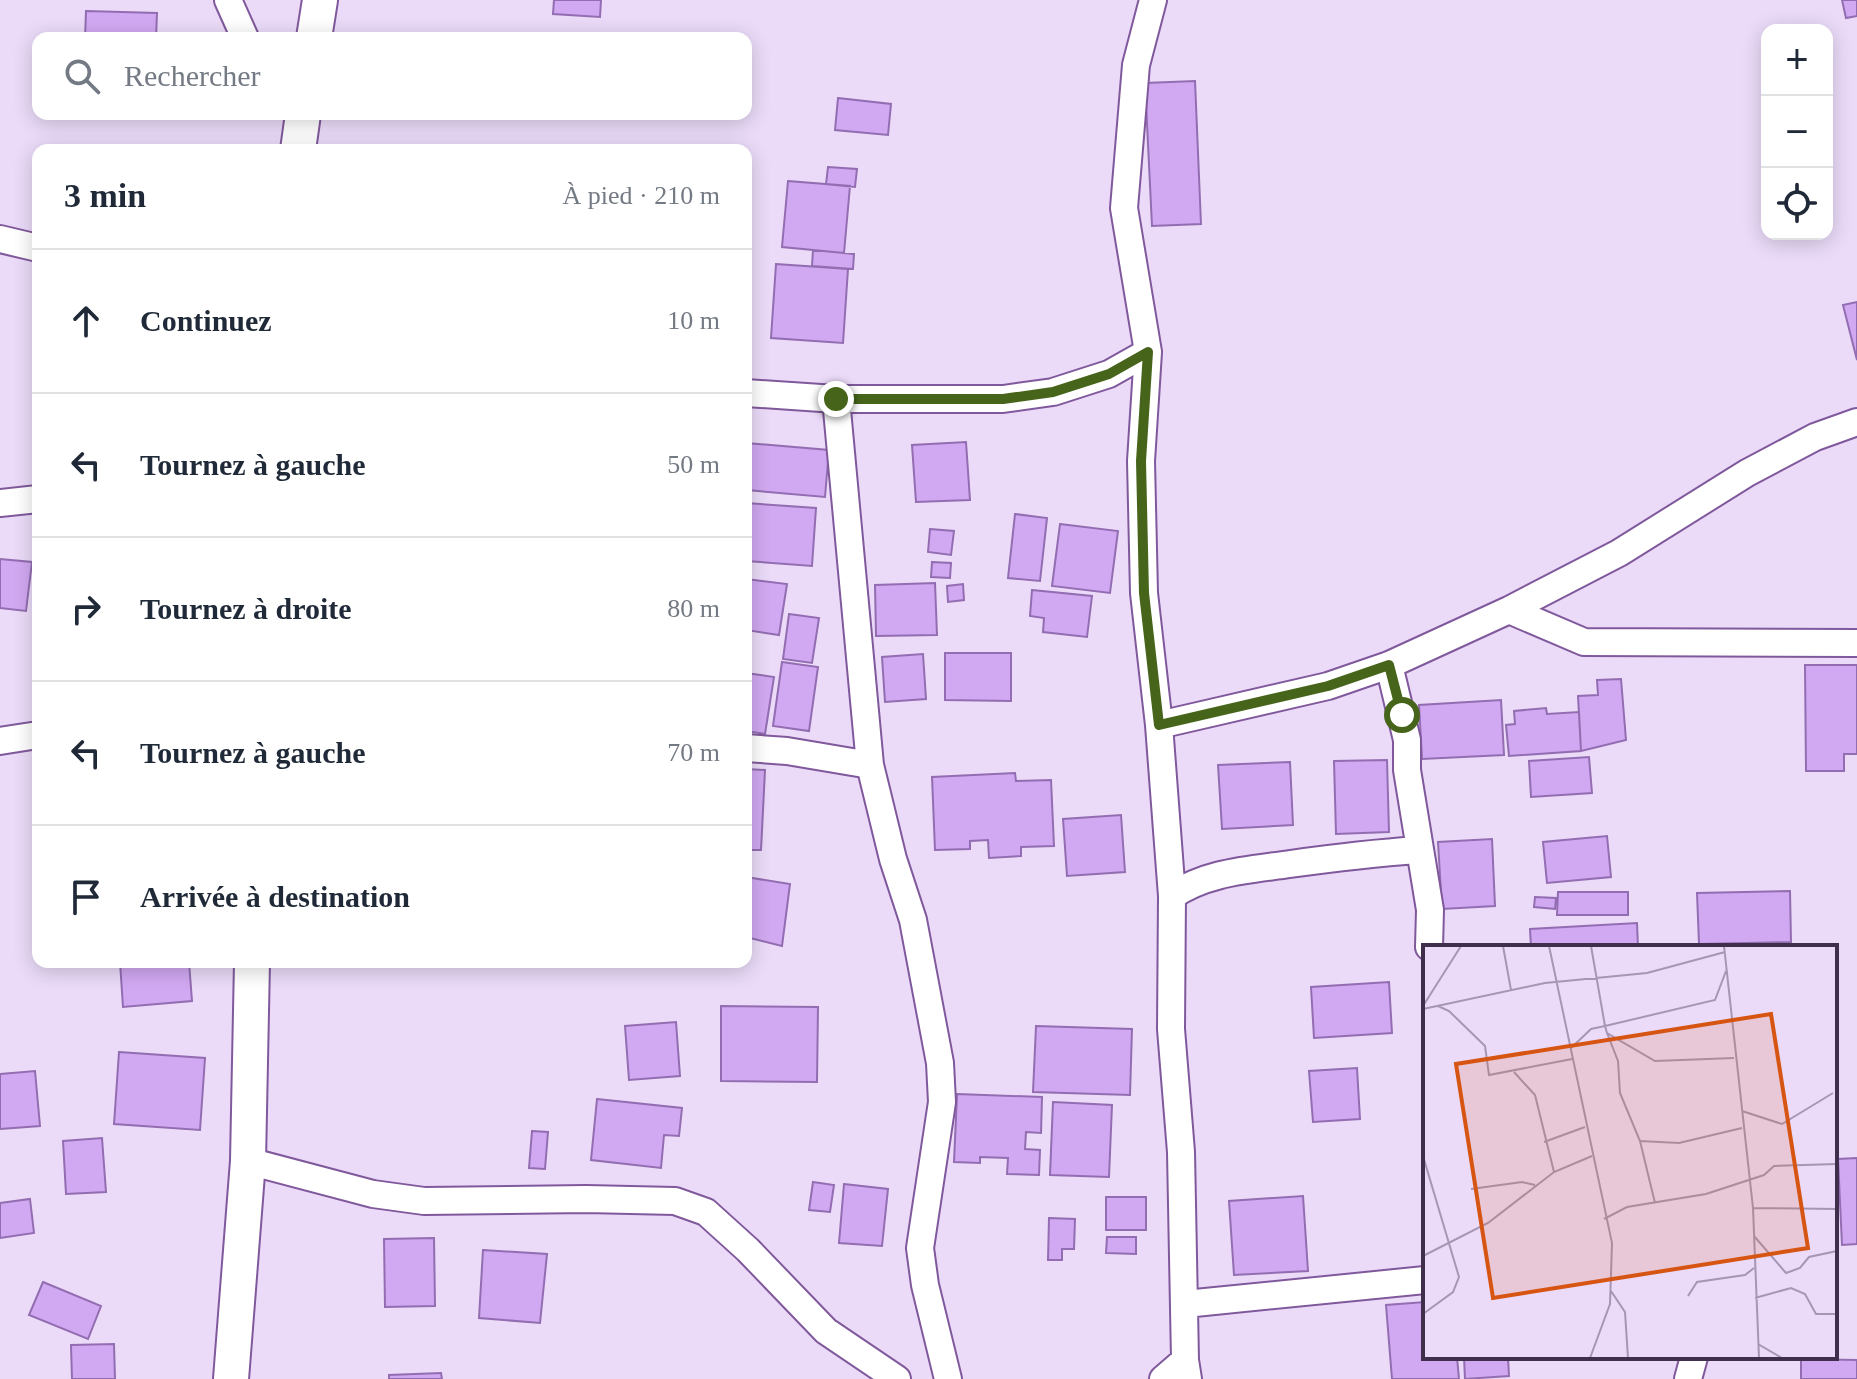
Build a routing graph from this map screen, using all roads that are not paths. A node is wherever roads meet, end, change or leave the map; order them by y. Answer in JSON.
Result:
{"nodes":[{"id":1,"x":228,"y":0,"type":"edge"},
{"id":2,"x":320,"y":0,"type":"edge"},
{"id":3,"x":1153,"y":0,"type":"edge"},
{"id":4,"x":242,"y":32,"type":"edge"},
{"id":5,"x":315,"y":32,"type":"edge"},
{"id":6,"x":0,"y":239,"type":"edge"},
{"id":7,"x":32,"y":247,"type":"edge"},
{"id":8,"x":1148,"y":352,"type":"junction"},
{"id":9,"x":752,"y":393,"type":"edge"},
{"id":10,"x":836,"y":399,"type":"junction"},
{"id":11,"x":1857,"y":422,"type":"edge"},
{"id":12,"x":32,"y":500,"type":"edge"},
{"id":13,"x":0,"y":503,"type":"edge"},
{"id":14,"x":1509,"y":610,"type":"junction"},
{"id":15,"x":1857,"y":643,"type":"edge"},
{"id":16,"x":1389,"y":665,"type":"junction"},
{"id":17,"x":1159,"y":725,"type":"junction"},
{"id":18,"x":32,"y":736,"type":"edge"},
{"id":19,"x":0,"y":741,"type":"edge"},
{"id":20,"x":752,"y":748,"type":"edge"},
{"id":21,"x":870,"y":765,"type":"junction"},
{"id":22,"x":1419,"y":850,"type":"junction"},
{"id":23,"x":1172,"y":896,"type":"junction"},
{"id":24,"x":1429,"y":945,"type":"edge"},
{"id":25,"x":252,"y":968,"type":"edge"},
{"id":26,"x":248,"y":1161,"type":"junction"},
{"id":27,"x":1423,"y":1280,"type":"edge"},
{"id":28,"x":1185,"y":1304,"type":"junction"},
{"id":29,"x":1693,"y":1359,"type":"edge"},
{"id":30,"x":1187,"y":1369,"type":"edge"},
{"id":31,"x":231,"y":1379,"type":"edge"},
{"id":32,"x":897,"y":1379,"type":"edge"},
{"id":33,"x":948,"y":1379,"type":"edge"},
{"id":34,"x":1163,"y":1379,"type":"edge"},
{"id":35,"x":1688,"y":1379,"type":"edge"}],
"edges":[{"from":1,"to":4,"type":"street"},
{"from":2,"to":5,"type":"street"},
{"from":3,"to":8,"type":"street"},
{"from":6,"to":7,"type":"street"},
{"from":8,"to":10,"type":"street"},
{"from":8,"to":17,"type":"street"},
{"from":9,"to":10,"type":"street"},
{"from":10,"to":21,"type":"street"},
{"from":11,"to":14,"type":"street"},
{"from":12,"to":13,"type":"street"},
{"from":14,"to":15,"type":"street"},
{"from":14,"to":16,"type":"street"},
{"from":16,"to":17,"type":"street"},
{"from":16,"to":22,"type":"street"},
{"from":17,"to":23,"type":"street"},
{"from":18,"to":19,"type":"street"},
{"from":20,"to":21,"type":"street"},
{"from":21,"to":33,"type":"street"},
{"from":22,"to":23,"type":"street"},
{"from":22,"to":24,"type":"street"},
{"from":23,"to":28,"type":"street"},
{"from":25,"to":26,"type":"street"},
{"from":26,"to":31,"type":"street"},
{"from":26,"to":32,"type":"street"},
{"from":27,"to":28,"type":"street"},
{"from":28,"to":30,"type":"street"},
{"from":29,"to":35,"type":"street"},
{"from":30,"to":34,"type":"street"}]}
